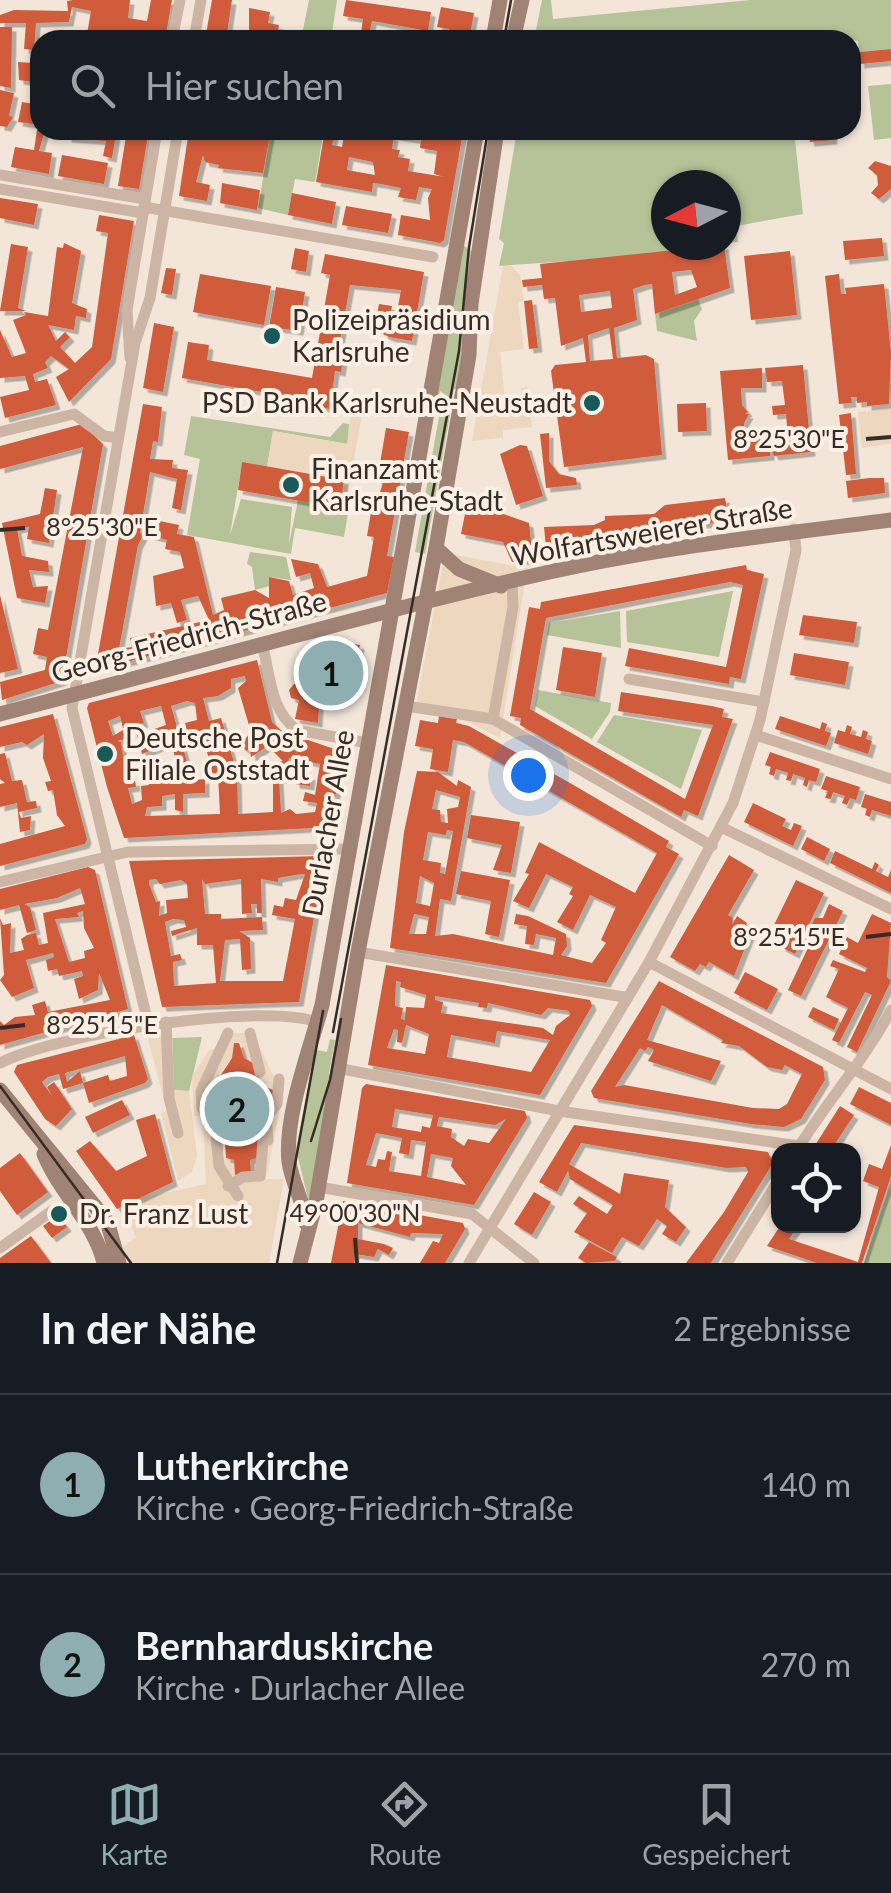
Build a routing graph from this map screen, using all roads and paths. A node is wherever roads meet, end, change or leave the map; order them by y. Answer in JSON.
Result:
{"nodes":[{"id":1,"x":180,"y":0,"type":"edge"},
{"id":2,"x":201,"y":0,"type":"edge"},
{"id":3,"x":522,"y":0,"type":"edge"},
{"id":4,"x":496,"y":1,"type":"edge"},
{"id":5,"x":174,"y":30,"type":"edge"},
{"id":6,"x":196,"y":30,"type":"edge"},
{"id":7,"x":494,"y":30,"type":"edge"},
{"id":8,"x":515,"y":30,"type":"edge"},
{"id":9,"x":155,"y":140,"type":"edge"},
{"id":10,"x":176,"y":140,"type":"edge"},
{"id":11,"x":475,"y":140,"type":"edge"},
{"id":12,"x":496,"y":140,"type":"edge"},
{"id":13,"x":0,"y":175,"type":"edge"},
{"id":14,"x":55,"y":184,"type":"junction"},
{"id":15,"x":0,"y":189,"type":"edge"},
{"id":16,"x":53,"y":199,"type":"junction"},
{"id":17,"x":144,"y":207,"type":"junction"},
{"id":18,"x":164,"y":211,"type":"junction"},
{"id":19,"x":433,"y":257,"type":"dead end"},
{"id":20,"x":132,"y":362,"type":"junction"},
{"id":21,"x":0,"y":432,"type":"edge"},
{"id":22,"x":118,"y":438,"type":"junction"},
{"id":23,"x":891,"y":520,"type":"edge"},
{"id":24,"x":794,"y":529,"type":"junction"},
{"id":25,"x":436,"y":548,"type":"junction"},
{"id":26,"x":506,"y":584,"type":"junction"},
{"id":27,"x":424,"y":604,"type":"junction"},
{"id":28,"x":392,"y":612,"type":"junction"},
{"id":29,"x":263,"y":647,"type":"junction"},
{"id":30,"x":628,"y":679,"type":"dead end"},
{"id":31,"x":73,"y":694,"type":"junction"},
{"id":32,"x":764,"y":702,"type":"junction"},
{"id":33,"x":406,"y":706,"type":"junction"},
{"id":34,"x":0,"y":714,"type":"edge"},
{"id":35,"x":494,"y":719,"type":"junction"},
{"id":36,"x":756,"y":735,"type":"junction"},
{"id":37,"x":368,"y":742,"type":"junction"},
{"id":38,"x":891,"y":778,"type":"edge"},
{"id":39,"x":721,"y":827,"type":"junction"},
{"id":40,"x":712,"y":846,"type":"junction"},
{"id":41,"x":349,"y":849,"type":"junction"},
{"id":42,"x":107,"y":854,"type":"junction"},
{"id":43,"x":0,"y":882,"type":"edge"},
{"id":44,"x":891,"y":909,"type":"edge"},
{"id":45,"x":358,"y":952,"type":"junction"},
{"id":46,"x":649,"y":962,"type":"junction"},
{"id":47,"x":624,"y":997,"type":"junction"},
{"id":48,"x":891,"y":1010,"type":"edge"},
{"id":49,"x":166,"y":1022,"type":"junction"},
{"id":50,"x":317,"y":1022,"type":"junction"},
{"id":51,"x":148,"y":1023,"type":"junction"},
{"id":52,"x":2,"y":1061,"type":"edge"},
{"id":53,"x":337,"y":1068,"type":"junction"},
{"id":54,"x":856,"y":1071,"type":"junction"},
{"id":55,"x":891,"y":1089,"type":"edge"},
{"id":56,"x":0,"y":1090,"type":"edge"},
{"id":57,"x":559,"y":1111,"type":"junction"},
{"id":58,"x":178,"y":1133,"type":"dead end"},
{"id":59,"x":801,"y":1143,"type":"edge"},
{"id":60,"x":771,"y":1144,"type":"edge"},
{"id":61,"x":41,"y":1146,"type":"junction"},
{"id":62,"x":215,"y":1154,"type":"joint"},
{"id":63,"x":319,"y":1187,"type":"junction"},
{"id":64,"x":771,"y":1192,"type":"edge"},
{"id":65,"x":53,"y":1210,"type":"dead end"},
{"id":66,"x":491,"y":1226,"type":"junction"},
{"id":67,"x":306,"y":1227,"type":"junction"},
{"id":68,"x":0,"y":1248,"type":"edge"},
{"id":69,"x":104,"y":1263,"type":"edge"},
{"id":70,"x":119,"y":1263,"type":"edge"},
{"id":71,"x":300,"y":1263,"type":"edge"},
{"id":72,"x":468,"y":1263,"type":"edge"},
{"id":73,"x":534,"y":1263,"type":"edge"},
{"id":74,"x":727,"y":1263,"type":"edge"}],
"edges":[{"from":1,"to":5,"type":"street"},
{"from":2,"to":6,"type":"street"},
{"from":3,"to":8,"type":"main road"},
{"from":4,"to":7,"type":"main road"},
{"from":9,"to":17,"type":"street"},
{"from":10,"to":18,"type":"street"},
{"from":11,"to":28,"type":"main road","name":"Durlacher Allee"},
{"from":12,"to":25,"type":"main road","name":"Durlacher Allee"},
{"from":13,"to":14,"type":"street"},
{"from":14,"to":16,"type":"street"},
{"from":14,"to":17,"type":"street"},
{"from":15,"to":16,"type":"street"},
{"from":16,"to":17,"type":"street"},
{"from":17,"to":18,"type":"street"},
{"from":17,"to":20,"type":"street"},
{"from":18,"to":19,"type":"street"},
{"from":18,"to":20,"type":"street"},
{"from":20,"to":22,"type":"street"},
{"from":21,"to":22,"type":"street"},
{"from":22,"to":31,"type":"street"},
{"from":23,"to":24,"type":"main road","name":"Wolfartsweierer Straße"},
{"from":24,"to":26,"type":"main road","name":"Wolfartsweierer Straße"},
{"from":24,"to":32,"type":"street"},
{"from":25,"to":26,"type":"main road"},
{"from":25,"to":27,"type":"main road","name":"Durlacher Allee"},
{"from":26,"to":27,"type":"main road","name":"Wolfartsweierer Straße"},
{"from":26,"to":35,"type":"street"},
{"from":27,"to":28,"type":"main road","name":"Wolfartsweierer Straße"},
{"from":27,"to":33,"type":"main road","name":"Durlacher Allee"},
{"from":28,"to":29,"type":"main road","name":"Georg-Friedrich-Straße"},
{"from":28,"to":37,"type":"main road","name":"Durlacher Allee"},
{"from":29,"to":31,"type":"main road","name":"Georg-Friedrich-Straße"},
{"from":29,"to":37,"type":"street"},
{"from":30,"to":32,"type":"street"},
{"from":31,"to":34,"type":"main road","name":"Georg-Friedrich-Straße"},
{"from":31,"to":42,"type":"street"},
{"from":32,"to":36,"type":"street"},
{"from":33,"to":35,"type":"street"},
{"from":33,"to":45,"type":"main road","name":"Durlacher Allee"},
{"from":35,"to":40,"type":"street"},
{"from":36,"to":38,"type":"street"},
{"from":36,"to":39,"type":"street"},
{"from":37,"to":41,"type":"main road","name":"Durlacher Allee"},
{"from":39,"to":40,"type":"street"},
{"from":39,"to":44,"type":"street"},
{"from":40,"to":46,"type":"street"},
{"from":41,"to":42,"type":"street"},
{"from":41,"to":50,"type":"main road","name":"Durlacher Allee"},
{"from":42,"to":43,"type":"street"},
{"from":42,"to":51,"type":"street"},
{"from":45,"to":47,"type":"street"},
{"from":45,"to":53,"type":"main road","name":"Durlacher Allee"},
{"from":46,"to":47,"type":"street"},
{"from":46,"to":54,"type":"street"},
{"from":47,"to":57,"type":"street"},
{"from":48,"to":54,"type":"street"},
{"from":49,"to":50,"type":"street"},
{"from":49,"to":51,"type":"street"},
{"from":49,"to":58,"type":"street"},
{"from":50,"to":67,"type":"main road","name":"Durlacher Allee"},
{"from":51,"to":52,"type":"street"},
{"from":53,"to":57,"type":"street"},
{"from":53,"to":63,"type":"main road","name":"Durlacher Allee"},
{"from":54,"to":55,"type":"street"},
{"from":54,"to":59,"type":"street"},
{"from":56,"to":61,"type":"main road"},
{"from":57,"to":60,"type":"street"},
{"from":57,"to":66,"type":"street"},
{"from":61,"to":69,"type":"main road"},
{"from":61,"to":70,"type":"main road"},
{"from":62,"to":62,"type":"street"},
{"from":63,"to":66,"type":"street"},
{"from":63,"to":67,"type":"main road","name":"Durlacher Allee"},
{"from":64,"to":74,"type":"street"},
{"from":65,"to":68,"type":"street"},
{"from":66,"to":72,"type":"street"},
{"from":66,"to":73,"type":"street"},
{"from":67,"to":71,"type":"main road","name":"Durlacher Allee"}]}
